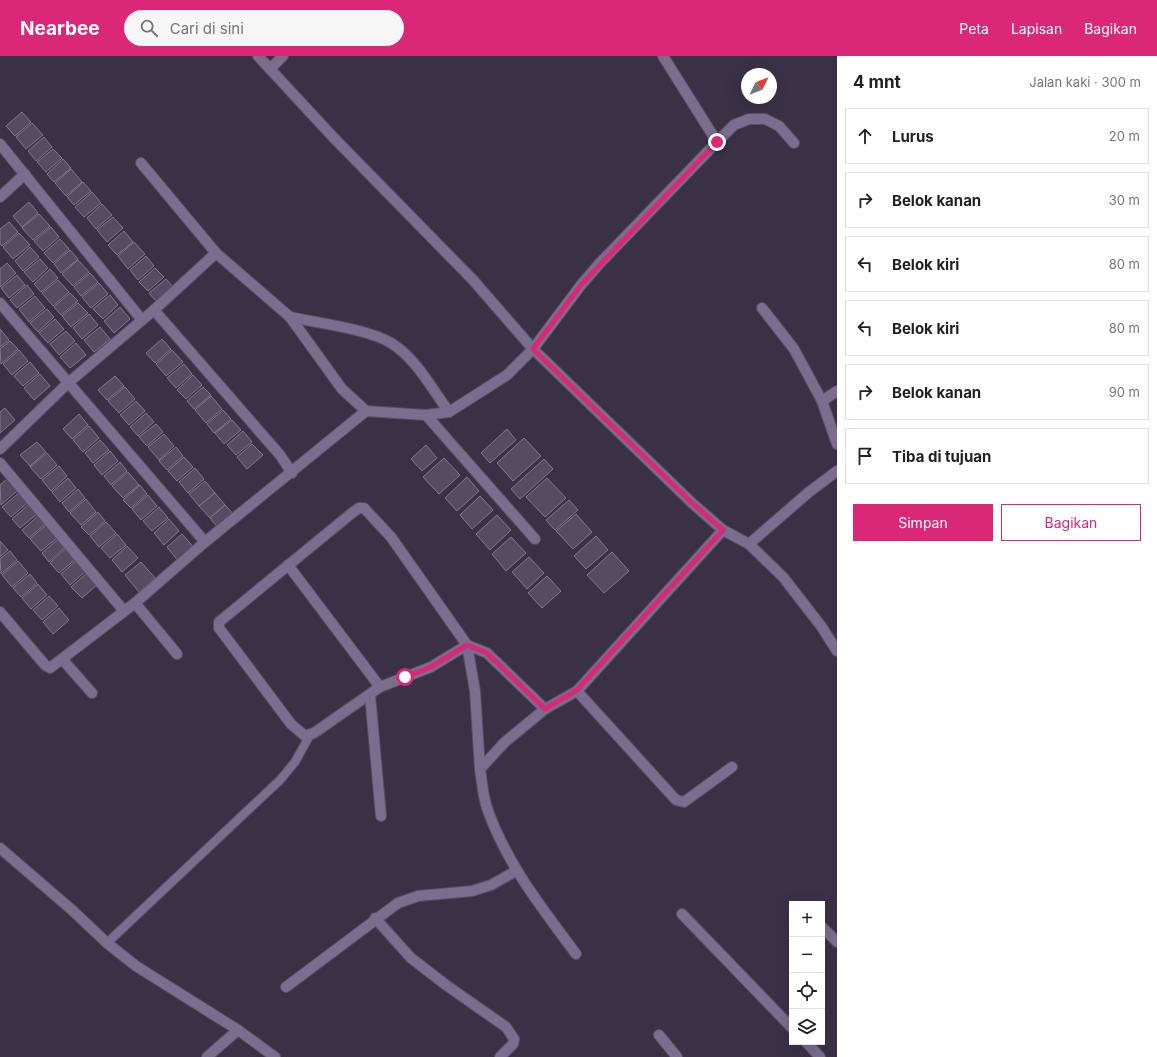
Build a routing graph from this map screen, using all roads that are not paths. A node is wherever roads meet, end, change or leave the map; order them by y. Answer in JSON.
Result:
{"nodes":[{"id":1,"x":258,"y":56,"type":"edge"},
{"id":2,"x":283,"y":56,"type":"edge"},
{"id":3,"x":663,"y":56,"type":"edge"},
{"id":4,"x":270,"y":69,"type":"junction"},
{"id":5,"x":717,"y":142,"type":"junction"},
{"id":6,"x":794,"y":143,"type":"dead end"},
{"id":7,"x":0,"y":144,"type":"edge"},
{"id":8,"x":141,"y":163,"type":"dead end"},
{"id":9,"x":25,"y":174,"type":"junction"},
{"id":10,"x":0,"y":197,"type":"edge"},
{"id":11,"x":216,"y":253,"type":"junction"},
{"id":12,"x":0,"y":303,"type":"edge"},
{"id":13,"x":762,"y":308,"type":"dead end"},
{"id":14,"x":154,"y":310,"type":"junction"},
{"id":15,"x":290,"y":317,"type":"junction"},
{"id":16,"x":142,"y":320,"type":"junction"},
{"id":17,"x":533,"y":349,"type":"junction"},
{"id":18,"x":68,"y":382,"type":"junction"},
{"id":19,"x":837,"y":391,"type":"edge"},
{"id":20,"x":822,"y":401,"type":"junction"},
{"id":21,"x":366,"y":412,"type":"junction"},
{"id":22,"x":449,"y":412,"type":"junction"},
{"id":23,"x":426,"y":415,"type":"junction"},
{"id":24,"x":837,"y":444,"type":"edge"},
{"id":25,"x":0,"y":450,"type":"edge"},
{"id":26,"x":0,"y":463,"type":"edge"},
{"id":27,"x":837,"y":471,"type":"edge"},
{"id":28,"x":292,"y":473,"type":"junction"},
{"id":29,"x":723,"y":530,"type":"junction"},
{"id":30,"x":535,"y":539,"type":"dead end"},
{"id":31,"x":205,"y":542,"type":"junction"},
{"id":32,"x":749,"y":544,"type":"junction"},
{"id":33,"x":288,"y":565,"type":"junction"},
{"id":34,"x":135,"y":603,"type":"junction"},
{"id":35,"x":124,"y":611,"type":"junction"},
{"id":36,"x":0,"y":612,"type":"edge"},
{"id":37,"x":467,"y":645,"type":"junction"},
{"id":38,"x":837,"y":652,"type":"edge"},
{"id":39,"x":177,"y":654,"type":"dead end"},
{"id":40,"x":62,"y":659,"type":"junction"},
{"id":41,"x":380,"y":687,"type":"junction"},
{"id":42,"x":577,"y":690,"type":"junction"},
{"id":43,"x":92,"y":693,"type":"dead end"},
{"id":44,"x":370,"y":695,"type":"junction"},
{"id":45,"x":545,"y":709,"type":"junction"},
{"id":46,"x":310,"y":735,"type":"junction"},
{"id":47,"x":732,"y":767,"type":"dead end"},
{"id":48,"x":480,"y":769,"type":"junction"},
{"id":49,"x":380,"y":816,"type":"dead end"},
{"id":50,"x":0,"y":848,"type":"edge"},
{"id":51,"x":516,"y":871,"type":"junction"},
{"id":52,"x":682,"y":914,"type":"dead end"},
{"id":53,"x":375,"y":918,"type":"junction"},
{"id":54,"x":825,"y":930,"type":"edge"},
{"id":55,"x":837,"y":942,"type":"edge"},
{"id":56,"x":107,"y":943,"type":"junction"},
{"id":57,"x":576,"y":954,"type":"dead end"},
{"id":58,"x":286,"y":987,"type":"dead end"},
{"id":59,"x":789,"y":1025,"type":"edge"},
{"id":60,"x":238,"y":1030,"type":"junction"},
{"id":61,"x":659,"y":1035,"type":"dead end"},
{"id":62,"x":809,"y":1045,"type":"edge"},
{"id":63,"x":207,"y":1057,"type":"edge"},
{"id":64,"x":275,"y":1057,"type":"edge"},
{"id":65,"x":500,"y":1057,"type":"edge"},
{"id":66,"x":677,"y":1057,"type":"edge"},
{"id":67,"x":820,"y":1057,"type":"edge"}],
"edges":[{"from":1,"to":4,"type":"street"},
{"from":2,"to":4,"type":"street"},
{"from":3,"to":5,"type":"street"},
{"from":4,"to":17,"type":"street"},
{"from":5,"to":6,"type":"street"},
{"from":5,"to":17,"type":"street"},
{"from":7,"to":9,"type":"street"},
{"from":8,"to":11,"type":"street"},
{"from":9,"to":10,"type":"street"},
{"from":9,"to":16,"type":"street"},
{"from":11,"to":14,"type":"street"},
{"from":11,"to":15,"type":"street"},
{"from":12,"to":18,"type":"street"},
{"from":13,"to":20,"type":"street"},
{"from":14,"to":16,"type":"street"},
{"from":14,"to":28,"type":"street"},
{"from":15,"to":21,"type":"street"},
{"from":15,"to":22,"type":"street"},
{"from":16,"to":18,"type":"street"},
{"from":17,"to":22,"type":"street"},
{"from":17,"to":29,"type":"street"},
{"from":18,"to":25,"type":"street"},
{"from":18,"to":31,"type":"street"},
{"from":19,"to":20,"type":"street"},
{"from":20,"to":24,"type":"street"},
{"from":21,"to":23,"type":"street"},
{"from":21,"to":28,"type":"street"},
{"from":22,"to":23,"type":"street"},
{"from":23,"to":30,"type":"street"},
{"from":26,"to":35,"type":"street"},
{"from":27,"to":32,"type":"street"},
{"from":28,"to":31,"type":"street"},
{"from":29,"to":32,"type":"street"},
{"from":29,"to":42,"type":"street"},
{"from":31,"to":34,"type":"street"},
{"from":32,"to":38,"type":"street"},
{"from":33,"to":37,"type":"street"},
{"from":33,"to":41,"type":"street"},
{"from":33,"to":46,"type":"street"},
{"from":34,"to":35,"type":"street"},
{"from":34,"to":39,"type":"street"},
{"from":35,"to":40,"type":"street"},
{"from":36,"to":40,"type":"street"},
{"from":37,"to":41,"type":"street"},
{"from":37,"to":45,"type":"street"},
{"from":37,"to":48,"type":"street"},
{"from":40,"to":43,"type":"street"},
{"from":41,"to":44,"type":"street"},
{"from":42,"to":45,"type":"street"},
{"from":42,"to":47,"type":"street"},
{"from":44,"to":46,"type":"street"},
{"from":44,"to":49,"type":"street"},
{"from":45,"to":48,"type":"street"},
{"from":46,"to":56,"type":"lane"},
{"from":48,"to":51,"type":"street"},
{"from":50,"to":56,"type":"street"},
{"from":51,"to":53,"type":"street"},
{"from":51,"to":57,"type":"street"},
{"from":52,"to":59,"type":"street"},
{"from":53,"to":58,"type":"street"},
{"from":53,"to":65,"type":"street"},
{"from":54,"to":55,"type":"street"},
{"from":56,"to":60,"type":"street"},
{"from":60,"to":63,"type":"street"},
{"from":60,"to":64,"type":"street"},
{"from":61,"to":66,"type":"street"},
{"from":62,"to":67,"type":"street"}]}
